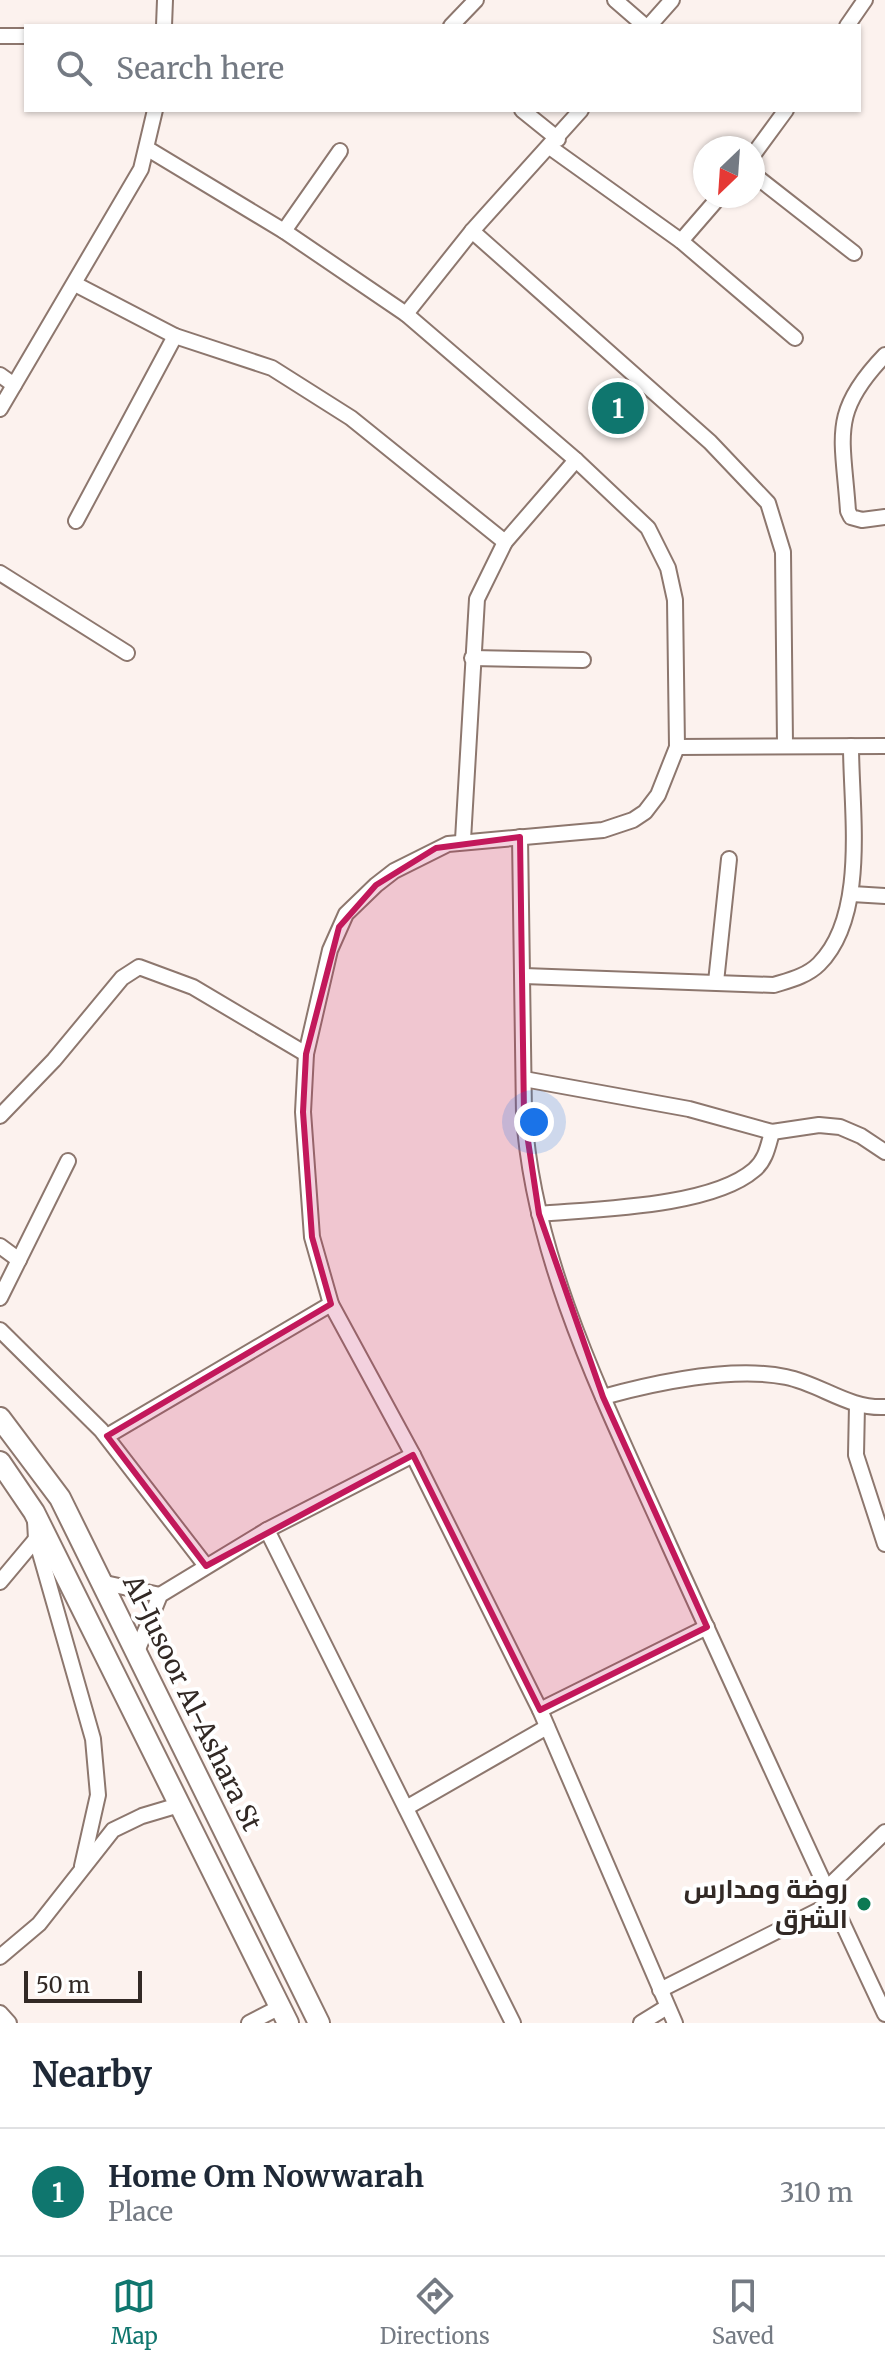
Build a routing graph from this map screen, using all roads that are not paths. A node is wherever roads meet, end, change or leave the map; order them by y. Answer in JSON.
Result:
{"nodes":[{"id":1,"x":165,"y":0,"type":"edge"},
{"id":2,"x":476,"y":0,"type":"edge"},
{"id":3,"x":615,"y":0,"type":"edge"},
{"id":4,"x":672,"y":0,"type":"edge"},
{"id":5,"x":865,"y":0,"type":"edge"},
{"id":6,"x":164,"y":24,"type":"edge"},
{"id":7,"x":453,"y":24,"type":"edge"},
{"id":8,"x":645,"y":24,"type":"edge"},
{"id":9,"x":649,"y":24,"type":"edge"},
{"id":10,"x":848,"y":24,"type":"edge"},
{"id":11,"x":0,"y":36,"type":"edge"},
{"id":12,"x":24,"y":36,"type":"edge"},
{"id":13,"x":155,"y":112,"type":"edge"},
{"id":14,"x":524,"y":112,"type":"edge"},
{"id":15,"x":579,"y":112,"type":"edge"},
{"id":16,"x":785,"y":112,"type":"edge"},
{"id":17,"x":765,"y":139,"type":"edge"},
{"id":18,"x":554,"y":144,"type":"junction"},
{"id":19,"x":148,"y":149,"type":"junction"},
{"id":20,"x":340,"y":151,"type":"dead end"},
{"id":21,"x":765,"y":183,"type":"edge"},
{"id":22,"x":710,"y":208,"type":"edge"},
{"id":23,"x":284,"y":231,"type":"junction"},
{"id":24,"x":472,"y":231,"type":"junction"},
{"id":25,"x":681,"y":241,"type":"junction"},
{"id":26,"x":854,"y":253,"type":"dead end"},
{"id":27,"x":75,"y":284,"type":"junction"},
{"id":28,"x":406,"y":314,"type":"junction"},
{"id":29,"x":175,"y":336,"type":"junction"},
{"id":30,"x":795,"y":338,"type":"dead end"},
{"id":31,"x":885,"y":355,"type":"edge"},
{"id":32,"x":0,"y":375,"type":"edge"},
{"id":33,"x":14,"y":385,"type":"junction"},
{"id":34,"x":0,"y":409,"type":"edge"},
{"id":35,"x":576,"y":460,"type":"junction"},
{"id":36,"x":885,"y":517,"type":"edge"},
{"id":37,"x":76,"y":521,"type":"dead end"},
{"id":38,"x":505,"y":542,"type":"junction"},
{"id":39,"x":0,"y":573,"type":"edge"},
{"id":40,"x":127,"y":653,"type":"dead end"},
{"id":41,"x":472,"y":658,"type":"junction"},
{"id":42,"x":583,"y":660,"type":"dead end"},
{"id":43,"x":785,"y":745,"type":"junction"},
{"id":44,"x":851,"y":746,"type":"junction"},
{"id":45,"x":885,"y":746,"type":"edge"},
{"id":46,"x":677,"y":747,"type":"junction"},
{"id":47,"x":520,"y":837,"type":"junction"},
{"id":48,"x":463,"y":840,"type":"junction"},
{"id":49,"x":729,"y":859,"type":"dead end"},
{"id":50,"x":852,"y":894,"type":"junction"},
{"id":51,"x":885,"y":896,"type":"edge"},
{"id":52,"x":524,"y":976,"type":"junction"},
{"id":53,"x":716,"y":982,"type":"junction"},
{"id":54,"x":306,"y":1054,"type":"junction"},
{"id":55,"x":524,"y":1079,"type":"junction"},
{"id":56,"x":0,"y":1116,"type":"edge"},
{"id":57,"x":772,"y":1132,"type":"junction"},
{"id":58,"x":885,"y":1152,"type":"edge"},
{"id":59,"x":68,"y":1161,"type":"dead end"},
{"id":60,"x":539,"y":1214,"type":"junction"},
{"id":61,"x":0,"y":1246,"type":"edge"},
{"id":62,"x":19,"y":1260,"type":"junction"},
{"id":63,"x":0,"y":1298,"type":"edge"},
{"id":64,"x":331,"y":1304,"type":"junction"},
{"id":65,"x":0,"y":1330,"type":"edge"},
{"id":66,"x":603,"y":1397,"type":"junction"},
{"id":67,"x":857,"y":1405,"type":"junction"},
{"id":68,"x":885,"y":1407,"type":"edge"},
{"id":69,"x":0,"y":1418,"type":"edge"},
{"id":70,"x":107,"y":1436,"type":"junction"},
{"id":71,"x":413,"y":1455,"type":"junction"},
{"id":72,"x":0,"y":1462,"type":"edge"},
{"id":73,"x":34,"y":1512,"type":"junction"},
{"id":74,"x":267,"y":1530,"type":"junction"},
{"id":75,"x":36,"y":1539,"type":"junction"},
{"id":76,"x":885,"y":1544,"type":"edge"},
{"id":77,"x":206,"y":1566,"type":"junction"},
{"id":78,"x":0,"y":1582,"type":"edge"},
{"id":79,"x":105,"y":1583,"type":"junction"},
{"id":80,"x":160,"y":1595,"type":"junction"},
{"id":81,"x":707,"y":1627,"type":"junction"},
{"id":82,"x":138,"y":1649,"type":"junction"},
{"id":83,"x":540,"y":1710,"type":"junction"},
{"id":84,"x":547,"y":1727,"type":"junction"},
{"id":85,"x":179,"y":1805,"type":"junction"},
{"id":86,"x":406,"y":1808,"type":"junction"},
{"id":87,"x":885,"y":1832,"type":"edge"},
{"id":88,"x":82,"y":1866,"type":"junction"},
{"id":89,"x":827,"y":1888,"type":"junction"},
{"id":90,"x":833,"y":1903,"type":"junction"},
{"id":91,"x":0,"y":1957,"type":"edge"},
{"id":92,"x":660,"y":1990,"type":"junction"},
{"id":93,"x":667,"y":2007,"type":"junction"},
{"id":94,"x":0,"y":2013,"type":"edge"},
{"id":95,"x":885,"y":2014,"type":"edge"},
{"id":96,"x":284,"y":2015,"type":"edge"},
{"id":97,"x":9,"y":2023,"type":"edge"},
{"id":98,"x":249,"y":2023,"type":"edge"},
{"id":99,"x":319,"y":2023,"type":"edge"},
{"id":100,"x":513,"y":2023,"type":"edge"},
{"id":101,"x":641,"y":2023,"type":"edge"},
{"id":102,"x":675,"y":2023,"type":"edge"}],
"edges":[{"from":1,"to":6,"type":"street"},
{"from":2,"to":7,"type":"street"},
{"from":3,"to":8,"type":"street"},
{"from":4,"to":9,"type":"street"},
{"from":5,"to":10,"type":"street"},
{"from":11,"to":12,"type":"street"},
{"from":13,"to":19,"type":"street"},
{"from":14,"to":18,"type":"street"},
{"from":15,"to":18,"type":"street"},
{"from":16,"to":17,"type":"street"},
{"from":18,"to":24,"type":"street"},
{"from":18,"to":25,"type":"street"},
{"from":19,"to":23,"type":"street"},
{"from":19,"to":27,"type":"street"},
{"from":20,"to":23,"type":"street"},
{"from":21,"to":26,"type":"street"},
{"from":22,"to":25,"type":"street"},
{"from":23,"to":28,"type":"street"},
{"from":24,"to":28,"type":"street"},
{"from":24,"to":43,"type":"street"},
{"from":25,"to":30,"type":"street"},
{"from":27,"to":29,"type":"street"},
{"from":27,"to":33,"type":"street"},
{"from":28,"to":35,"type":"street"},
{"from":29,"to":37,"type":"street"},
{"from":29,"to":38,"type":"street"},
{"from":31,"to":36,"type":"street"},
{"from":32,"to":33,"type":"street"},
{"from":33,"to":34,"type":"street"},
{"from":35,"to":38,"type":"street"},
{"from":35,"to":46,"type":"street"},
{"from":38,"to":41,"type":"street"},
{"from":39,"to":40,"type":"street"},
{"from":41,"to":42,"type":"street"},
{"from":41,"to":48,"type":"street"},
{"from":43,"to":44,"type":"street"},
{"from":43,"to":46,"type":"street"},
{"from":44,"to":45,"type":"street"},
{"from":44,"to":50,"type":"street"},
{"from":46,"to":47,"type":"street"},
{"from":47,"to":48,"type":"street"},
{"from":47,"to":52,"type":"street"},
{"from":48,"to":54,"type":"street"},
{"from":49,"to":53,"type":"street"},
{"from":50,"to":51,"type":"street"},
{"from":50,"to":53,"type":"street"},
{"from":52,"to":53,"type":"street"},
{"from":52,"to":55,"type":"street"},
{"from":54,"to":56,"type":"street"},
{"from":54,"to":64,"type":"street"},
{"from":55,"to":57,"type":"street"},
{"from":55,"to":60,"type":"street"},
{"from":57,"to":58,"type":"street"},
{"from":57,"to":60,"type":"street"},
{"from":59,"to":62,"type":"street"},
{"from":60,"to":66,"type":"street"},
{"from":61,"to":62,"type":"street"},
{"from":62,"to":63,"type":"street"},
{"from":64,"to":70,"type":"street"},
{"from":64,"to":71,"type":"street"},
{"from":65,"to":70,"type":"street"},
{"from":66,"to":67,"type":"street"},
{"from":66,"to":81,"type":"street"},
{"from":67,"to":68,"type":"street"},
{"from":67,"to":76,"type":"street"},
{"from":69,"to":79,"type":"main road","name":"Al-Jusoor Al-Ashara St"},
{"from":70,"to":77,"type":"street"},
{"from":71,"to":74,"type":"street"},
{"from":71,"to":83,"type":"street"},
{"from":72,"to":73,"type":"main road"},
{"from":73,"to":75,"type":"street"},
{"from":73,"to":85,"type":"main road"},
{"from":74,"to":77,"type":"street"},
{"from":74,"to":86,"type":"street"},
{"from":75,"to":78,"type":"street"},
{"from":75,"to":88,"type":"street"},
{"from":77,"to":80,"type":"street"},
{"from":79,"to":80,"type":"street"},
{"from":79,"to":82,"type":"main road","name":"Al-Jusoor Al-Ashara St"},
{"from":80,"to":82,"type":"street"},
{"from":81,"to":83,"type":"street"},
{"from":81,"to":89,"type":"street"},
{"from":82,"to":99,"type":"main road","name":"Al-Jusoor Al-Ashara St"},
{"from":83,"to":84,"type":"street"},
{"from":84,"to":86,"type":"street"},
{"from":84,"to":92,"type":"street"},
{"from":85,"to":88,"type":"street"},
{"from":85,"to":96,"type":"main road"},
{"from":86,"to":100,"type":"street"},
{"from":87,"to":89,"type":"street"},
{"from":88,"to":91,"type":"street"},
{"from":89,"to":90,"type":"street"},
{"from":90,"to":92,"type":"street"},
{"from":90,"to":95,"type":"street"},
{"from":92,"to":93,"type":"street"},
{"from":93,"to":101,"type":"street"},
{"from":93,"to":102,"type":"street"},
{"from":94,"to":97,"type":"street"},
{"from":96,"to":98,"type":"street"}]}
